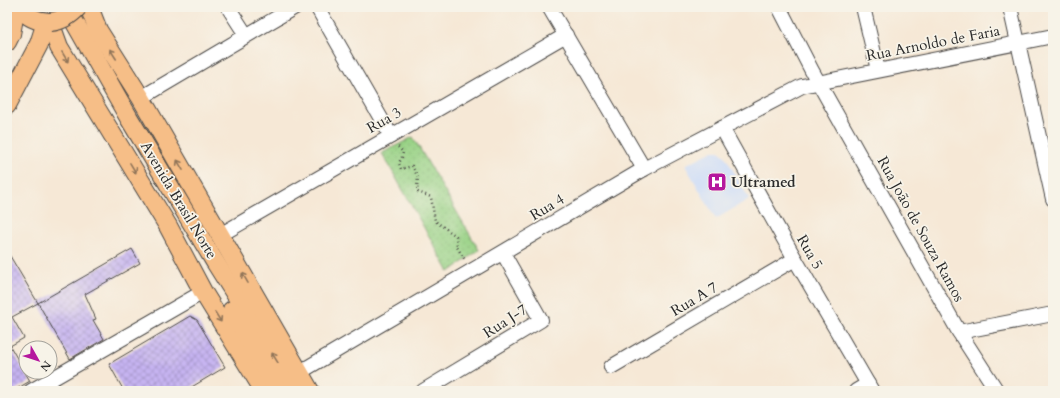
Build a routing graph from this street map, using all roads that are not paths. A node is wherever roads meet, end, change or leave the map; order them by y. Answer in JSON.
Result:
{"nodes":[{"id":1,"x":16,"y":7,"type":"edge"},
{"id":2,"x":19,"y":7,"type":"edge"},
{"id":3,"x":66,"y":7,"type":"edge"},
{"id":4,"x":78,"y":7,"type":"edge"},
{"id":5,"x":89,"y":7,"type":"edge"},
{"id":6,"x":228,"y":7,"type":"edge"},
{"id":7,"x":295,"y":7,"type":"edge"},
{"id":8,"x":317,"y":7,"type":"edge"},
{"id":9,"x":549,"y":7,"type":"edge"},
{"id":10,"x":779,"y":7,"type":"edge"},
{"id":11,"x":863,"y":7,"type":"edge"},
{"id":12,"x":1010,"y":7,"type":"edge"},
{"id":13,"x":49,"y":17,"type":"edge"},
{"id":14,"x":246,"y":35,"type":"junction"},
{"id":15,"x":566,"y":35,"type":"junction"},
{"id":16,"x":1053,"y":36,"type":"edge"},
{"id":17,"x":7,"y":42,"type":"edge"},
{"id":18,"x":1018,"y":44,"type":"junction"},
{"id":19,"x":878,"y":70,"type":"junction"},
{"id":20,"x":818,"y":83,"type":"junction"},
{"id":21,"x":141,"y":98,"type":"junction"},
{"id":22,"x":7,"y":105,"type":"edge"},
{"id":23,"x":722,"y":128,"type":"junction"},
{"id":24,"x":393,"y":140,"type":"junction"},
{"id":25,"x":644,"y":169,"type":"junction"},
{"id":26,"x":1053,"y":200,"type":"edge"},
{"id":27,"x":220,"y":235,"type":"junction"},
{"id":28,"x":503,"y":253,"type":"junction"},
{"id":29,"x":795,"y":259,"type":"junction"},
{"id":30,"x":203,"y":292,"type":"junction"},
{"id":31,"x":1053,"y":314,"type":"edge"},
{"id":32,"x":959,"y":332,"type":"junction"},
{"id":33,"x":611,"y":368,"type":"dead end"},
{"id":34,"x":300,"y":372,"type":"junction"},
{"id":35,"x":870,"y":388,"type":"edge"},
{"id":36,"x":31,"y":391,"type":"edge"},
{"id":37,"x":264,"y":391,"type":"edge"},
{"id":38,"x":278,"y":391,"type":"edge"},
{"id":39,"x":296,"y":391,"type":"edge"},
{"id":40,"x":310,"y":391,"type":"edge"},
{"id":41,"x":423,"y":391,"type":"edge"},
{"id":42,"x":856,"y":391,"type":"edge"},
{"id":43,"x":997,"y":391,"type":"edge"}],
"edges":[{"from":1,"to":17,"type":"main road"},
{"from":2,"to":13,"type":"main road"},
{"from":39,"to":3,"type":"main road","name":"Avenida Brasil Norte","one_way":true},
{"from":4,"to":13,"type":"main road","bridge":true},
{"from":21,"to":5,"type":"main road","name":"Avenida Brasil Norte","one_way":true},
{"from":6,"to":14,"type":"street"},
{"from":7,"to":14,"type":"street"},
{"from":8,"to":24,"type":"street"},
{"from":9,"to":15,"type":"street"},
{"from":10,"to":20,"type":"street","name":"Rua João de Souza Ramos"},
{"from":11,"to":19,"type":"street"},
{"from":12,"to":18,"type":"street"},
{"from":13,"to":22,"type":"main road"},
{"from":13,"to":30,"type":"main road","name":"Avenida Brasil Norte","one_way":true},
{"from":13,"to":38,"type":"main road","name":"Avenida Brasil Norte"},
{"from":14,"to":21,"type":"street"},
{"from":15,"to":24,"type":"street","name":"Rua 3"},
{"from":15,"to":25,"type":"street"},
{"from":16,"to":18,"type":"street","name":"Rua Arnoldo de Faria"},
{"from":18,"to":19,"type":"street","name":"Rua Arnoldo de Faria"},
{"from":18,"to":26,"type":"street"},
{"from":19,"to":20,"type":"street","name":"Rua Arnoldo de Faria"},
{"from":20,"to":23,"type":"street","name":"Rua 4"},
{"from":20,"to":32,"type":"street","name":"Rua João de Souza Ramos"},
{"from":27,"to":21,"type":"main road","name":"Avenida Brasil Norte","one_way":true},
{"from":23,"to":25,"type":"street","name":"Rua 4"},
{"from":23,"to":29,"type":"street","name":"Rua 5"},
{"from":24,"to":27,"type":"street","name":"Rua 3"},
{"from":25,"to":28,"type":"street","name":"Rua 4"},
{"from":34,"to":27,"type":"main road","name":"Avenida Brasil Norte","one_way":true},
{"from":28,"to":34,"type":"street","name":"Rua 4"},
{"from":28,"to":41,"type":"street","name":"Rua J-7"},
{"from":29,"to":33,"type":"street","name":"Rua A 7"},
{"from":29,"to":35,"type":"street","name":"Rua 5"},
{"from":30,"to":36,"type":"street"},
{"from":30,"to":37,"type":"main road","name":"Avenida Brasil Norte","one_way":true},
{"from":31,"to":32,"type":"street"},
{"from":32,"to":43,"type":"street","name":"Rua João de Souza Ramos"},
{"from":34,"to":40,"type":"main road","name":"Avenida Brasil Norte"},
{"from":35,"to":42,"type":"street"}]}
